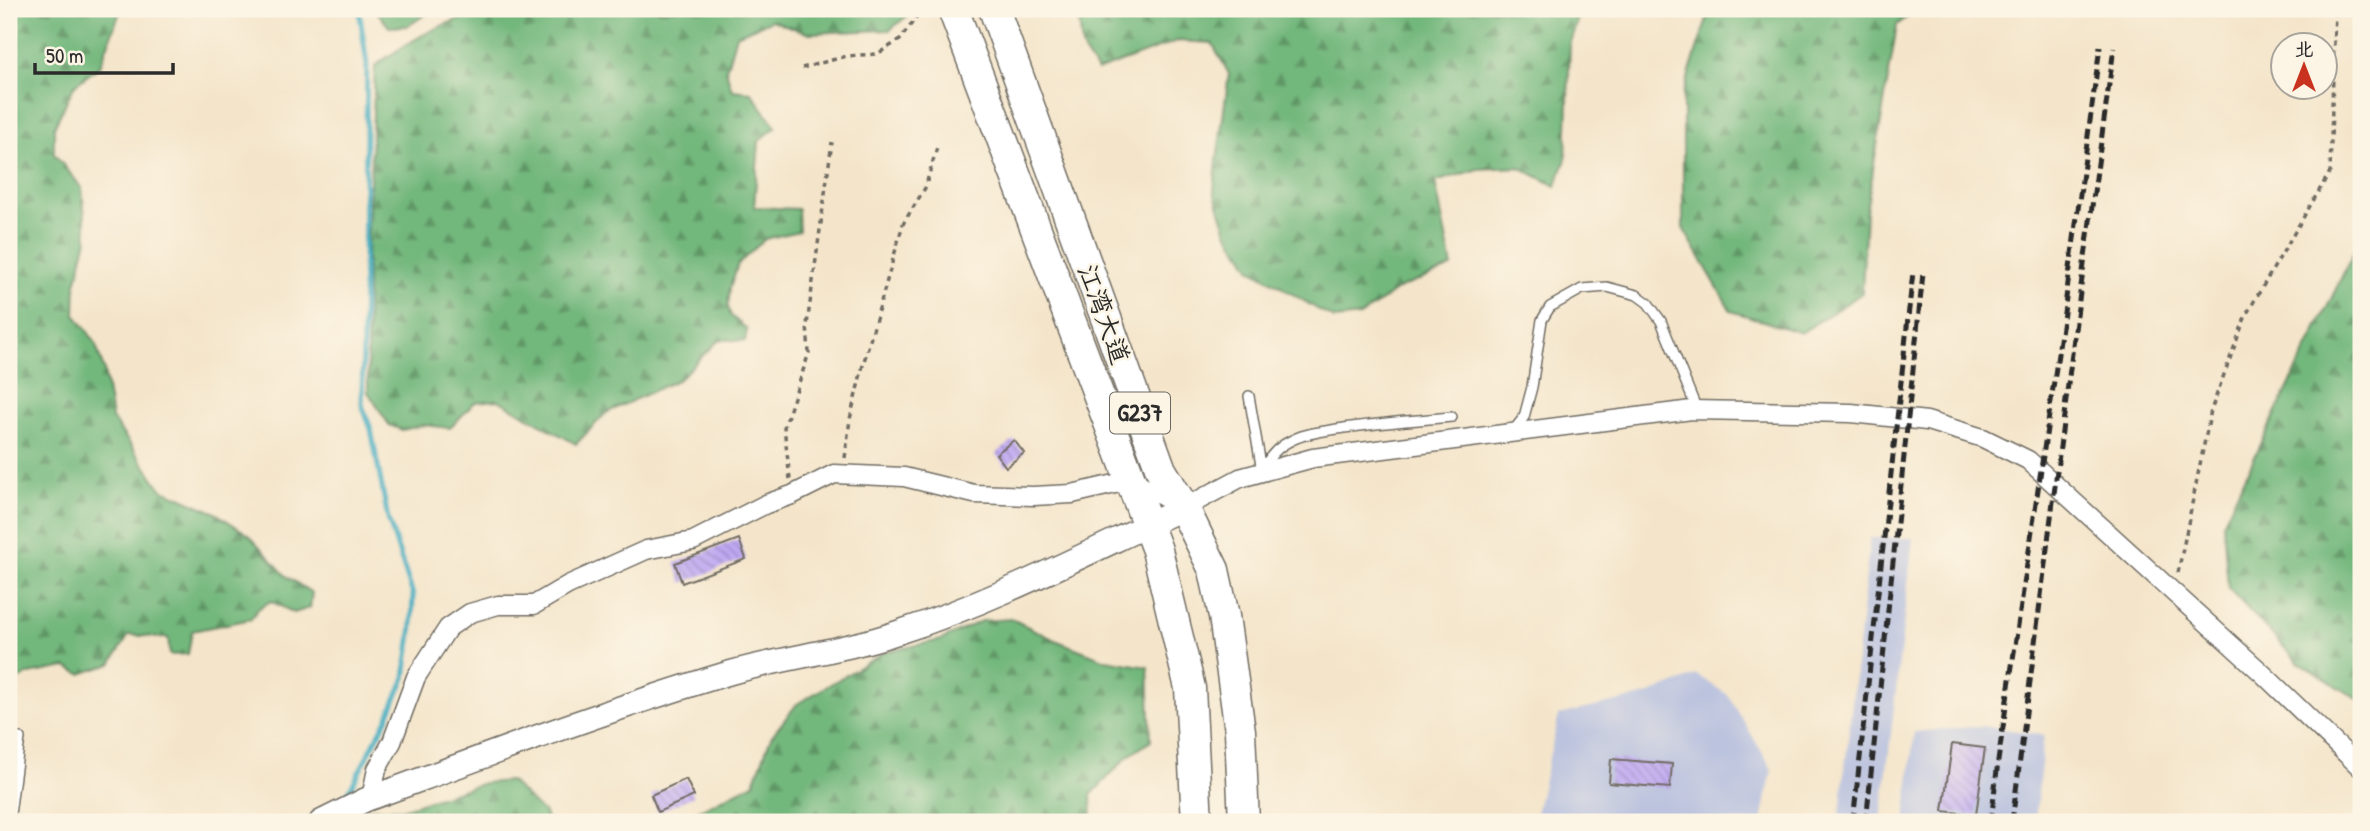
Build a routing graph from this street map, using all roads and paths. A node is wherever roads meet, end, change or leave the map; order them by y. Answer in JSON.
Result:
{"nodes":[{"id":1,"x":922,"y":9,"type":"edge"},
{"id":2,"x":953,"y":9,"type":"edge"},
{"id":3,"x":994,"y":9,"type":"edge"},
{"id":4,"x":2335,"y":9,"type":"edge"},
{"id":5,"x":802,"y":68,"type":"dead end"},
{"id":6,"x":832,"y":142,"type":"dead end"},
{"id":7,"x":938,"y":144,"type":"dead end"},
{"id":8,"x":1249,"y":396,"type":"dead end"},
{"id":9,"x":1697,"y":410,"type":"junction"},
{"id":10,"x":1452,"y":416,"type":"dead end"},
{"id":11,"x":1512,"y":433,"type":"junction"},
{"id":12,"x":1262,"y":472,"type":"junction"},
{"id":13,"x":843,"y":474,"type":"junction"},
{"id":14,"x":1132,"y":480,"type":"junction"},
{"id":15,"x":792,"y":495,"type":"junction"},
{"id":16,"x":1184,"y":508,"type":"junction"},
{"id":17,"x":1148,"y":524,"type":"junction"},
{"id":18,"x":2175,"y":593,"type":"junction"},
{"id":19,"x":20,"y":738,"type":"dead end"},
{"id":20,"x":2361,"y":768,"type":"edge"},
{"id":21,"x":371,"y":798,"type":"junction"},
{"id":22,"x":9,"y":822,"type":"edge"},
{"id":23,"x":321,"y":822,"type":"edge"},
{"id":24,"x":1197,"y":822,"type":"edge"},
{"id":25,"x":1244,"y":822,"type":"edge"}],
"edges":[{"from":1,"to":5,"type":"path"},
{"from":2,"to":14,"type":"highway","name":"江湾大道","number":"G237"},
{"from":3,"to":16,"type":"highway","name":"江湾大道","number":"G237"},
{"from":4,"to":18,"type":"path"},
{"from":6,"to":15,"type":"path"},
{"from":7,"to":13,"type":"path"},
{"from":8,"to":12,"type":"lane"},
{"from":9,"to":11,"type":"street"},
{"from":9,"to":11,"type":"lane"},
{"from":9,"to":18,"type":"street"},
{"from":10,"to":12,"type":"lane"},
{"from":11,"to":12,"type":"street"},
{"from":12,"to":16,"type":"street"},
{"from":13,"to":14,"type":"street"},
{"from":13,"to":15,"type":"street"},
{"from":14,"to":16,"type":"street"},
{"from":14,"to":17,"type":"highway","name":"江湾大道","number":"G237"},
{"from":15,"to":21,"type":"street"},
{"from":16,"to":17,"type":"street"},
{"from":16,"to":25,"type":"highway","name":"江湾大道","number":"G237"},
{"from":17,"to":21,"type":"street"},
{"from":17,"to":24,"type":"highway","name":"江湾大道","number":"G237"},
{"from":18,"to":20,"type":"street"},
{"from":19,"to":22,"type":"lane"},
{"from":21,"to":23,"type":"street"}]}
